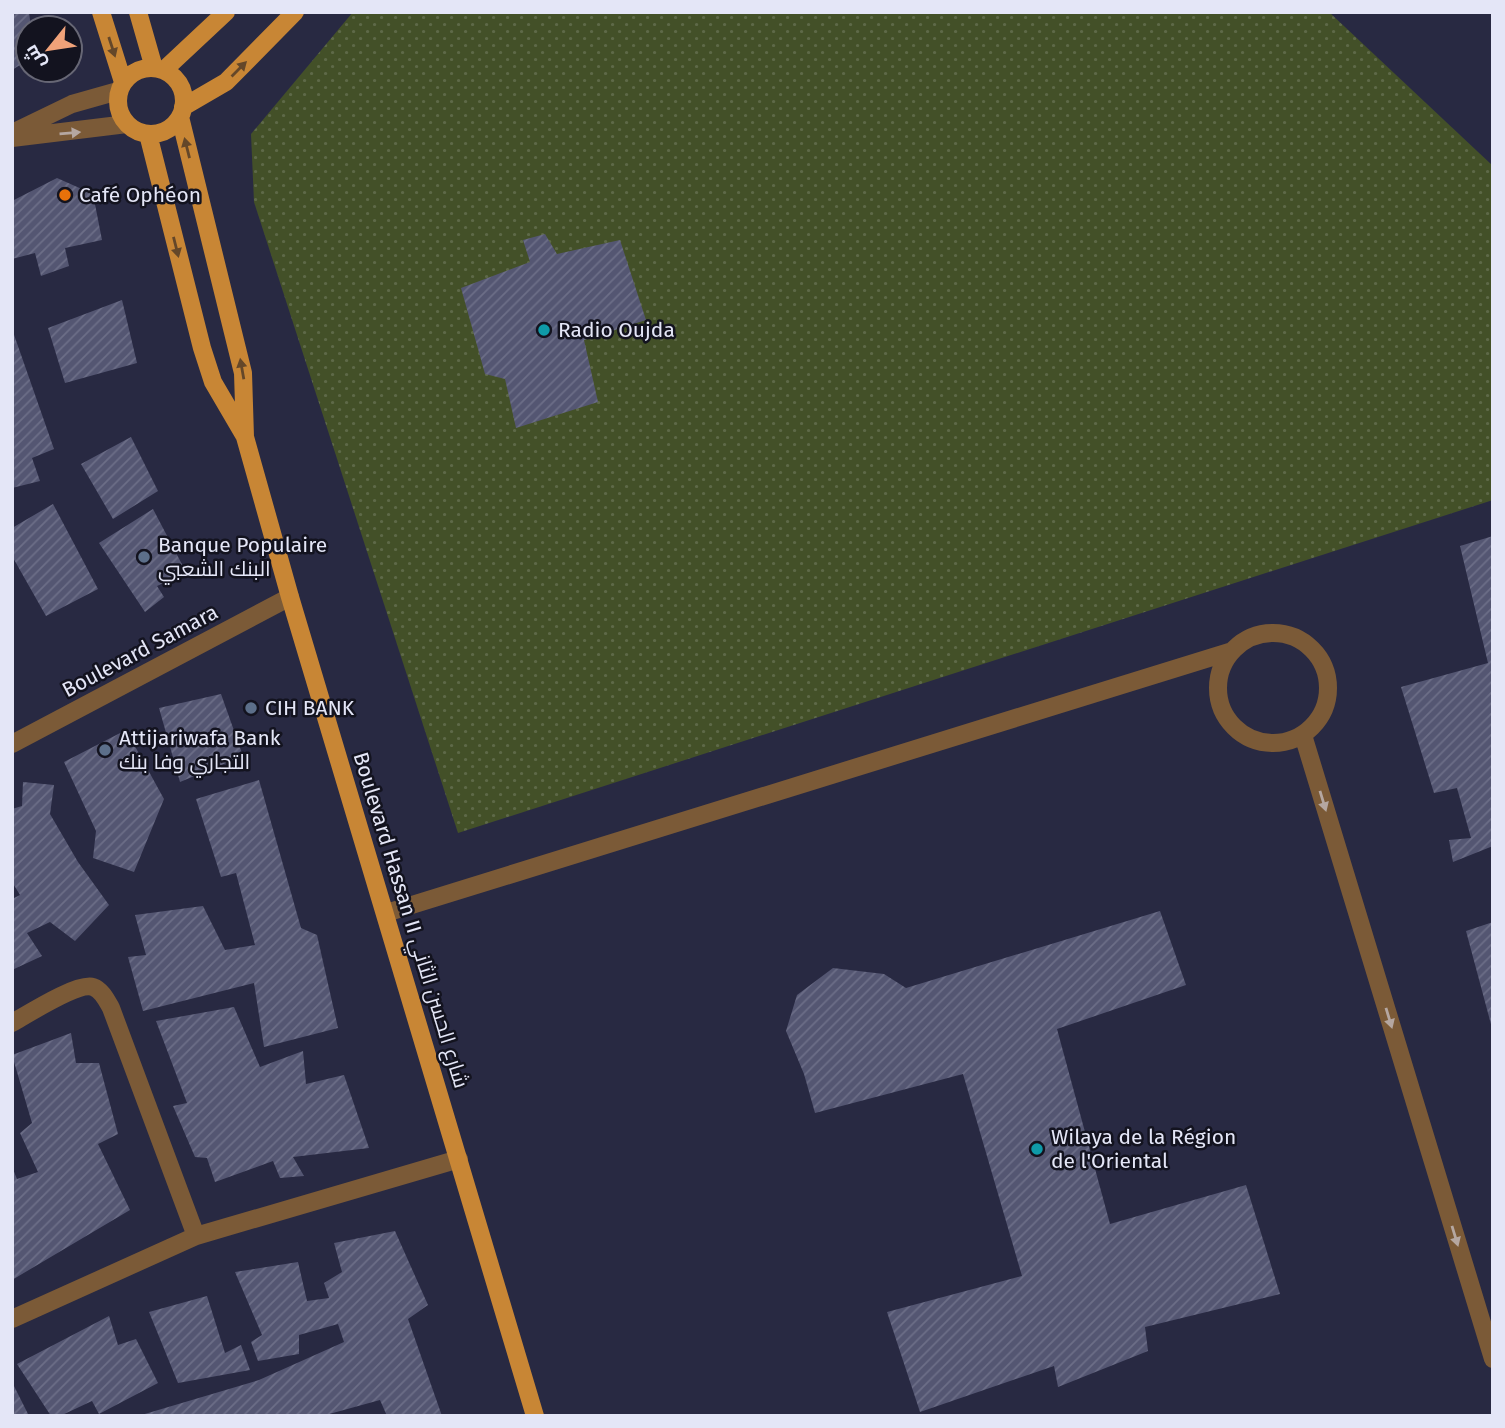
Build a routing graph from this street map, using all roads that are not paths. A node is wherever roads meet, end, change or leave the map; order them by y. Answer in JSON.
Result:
{"nodes":[{"id":1,"x":101,"y":12,"type":"edge"},
{"id":2,"x":138,"y":12,"type":"edge"},
{"id":3,"x":226,"y":12,"type":"edge"},
{"id":4,"x":295,"y":12,"type":"edge"},
{"id":5,"x":159,"y":69,"type":"junction"},
{"id":6,"x":121,"y":87,"type":"junction"},
{"id":7,"x":182,"y":112,"type":"junction"},
{"id":8,"x":127,"y":124,"type":"junction"},
{"id":9,"x":148,"y":134,"type":"junction"},
{"id":10,"x":12,"y":136,"type":"edge"},
{"id":11,"x":245,"y":437,"type":"junction"},
{"id":12,"x":290,"y":597,"type":"junction"},
{"id":13,"x":1233,"y":651,"type":"junction"},
{"id":14,"x":1303,"y":735,"type":"junction"},
{"id":15,"x":12,"y":744,"type":"edge"},
{"id":16,"x":386,"y":913,"type":"junction"},
{"id":17,"x":12,"y":1023,"type":"edge"},
{"id":18,"x":459,"y":1159,"type":"junction"},
{"id":19,"x":196,"y":1236,"type":"junction"},
{"id":20,"x":12,"y":1320,"type":"edge"},
{"id":21,"x":1493,"y":1359,"type":"edge"},
{"id":22,"x":535,"y":1416,"type":"edge"}],
"edges":[{"from":1,"to":6,"type":"main road","one_way":true},
{"from":2,"to":5,"type":"main road"},
{"from":3,"to":5,"type":"main road"},
{"from":7,"to":4,"type":"main road","one_way":true},
{"from":5,"to":6,"type":"main road"},
{"from":5,"to":7,"type":"main road"},
{"from":6,"to":8,"type":"main road"},
{"from":6,"to":10,"type":"street"},
{"from":7,"to":9,"type":"main road"},
{"from":11,"to":7,"type":"main road","name":"Boulevard Hassan II شارع الحسن الثاني","one_way":true},
{"from":8,"to":9,"type":"main road"},
{"from":10,"to":8,"type":"street","one_way":true},
{"from":9,"to":11,"type":"main road","name":"Boulevard Hassan II شارع الحسن الثاني","one_way":true},
{"from":11,"to":12,"type":"main road","name":"Boulevard Hassan II شارع الحسن الثاني"},
{"from":12,"to":15,"type":"street","name":"Boulevard Samara"},
{"from":12,"to":16,"type":"main road","name":"Boulevard Hassan II شارع الحسن الثاني"},
{"from":13,"to":14,"type":"street"},
{"from":13,"to":14,"type":"street"},
{"from":13,"to":16,"type":"street"},
{"from":14,"to":21,"type":"street","one_way":true},
{"from":16,"to":18,"type":"main road","name":"Boulevard Hassan II شارع الحسن الثاني"},
{"from":17,"to":19,"type":"street"},
{"from":18,"to":19,"type":"street"},
{"from":18,"to":22,"type":"main road","name":"Boulevard Hassan II شارع الحسن الثاني"},
{"from":19,"to":20,"type":"street"}]}
